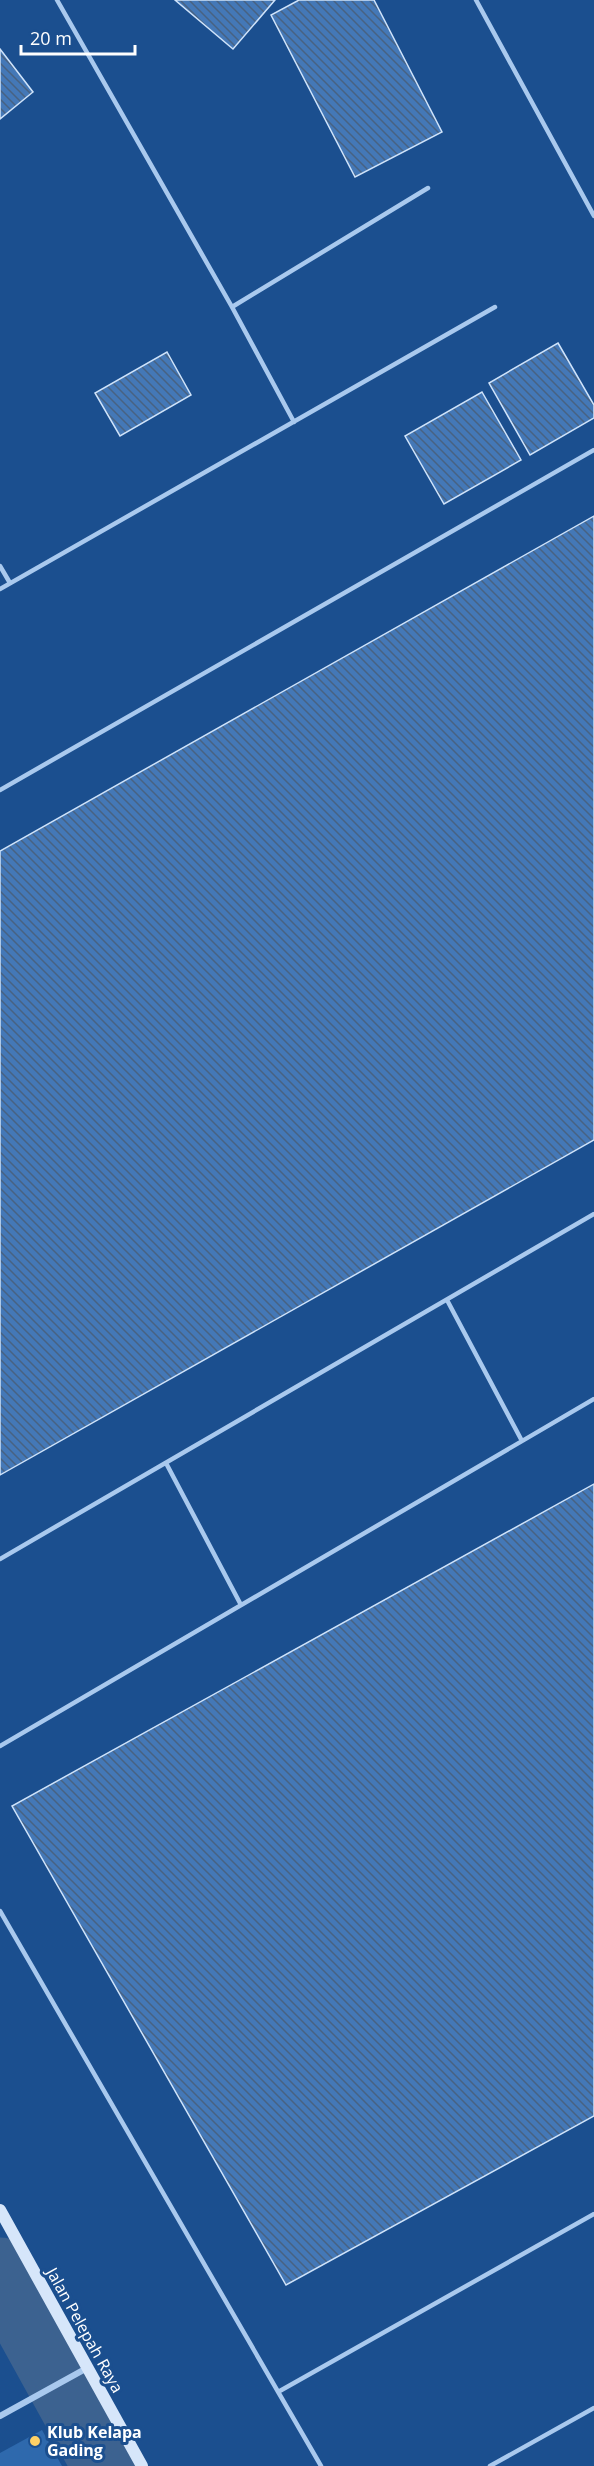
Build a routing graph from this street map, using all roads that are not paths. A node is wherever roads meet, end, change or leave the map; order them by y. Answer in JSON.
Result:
{"nodes":[{"id":1,"x":57,"y":0,"type":"edge"},
{"id":2,"x":476,"y":0,"type":"edge"},
{"id":3,"x":428,"y":188,"type":"dead end"},
{"id":4,"x":594,"y":216,"type":"edge"},
{"id":5,"x":232,"y":307,"type":"junction"},
{"id":6,"x":495,"y":307,"type":"dead end"},
{"id":7,"x":294,"y":422,"type":"junction"},
{"id":8,"x":594,"y":450,"type":"edge"},
{"id":9,"x":0,"y":566,"type":"edge"},
{"id":10,"x":10,"y":584,"type":"junction"},
{"id":11,"x":0,"y":589,"type":"edge"},
{"id":12,"x":0,"y":790,"type":"edge"},
{"id":13,"x":594,"y":1214,"type":"edge"},
{"id":14,"x":447,"y":1300,"type":"junction"},
{"id":15,"x":594,"y":1399,"type":"edge"},
{"id":16,"x":522,"y":1441,"type":"junction"},
{"id":17,"x":166,"y":1463,"type":"junction"},
{"id":18,"x":0,"y":1560,"type":"edge"},
{"id":19,"x":241,"y":1605,"type":"junction"},
{"id":20,"x":0,"y":1746,"type":"edge"},
{"id":21,"x":0,"y":1911,"type":"edge"},
{"id":22,"x":0,"y":2210,"type":"edge"},
{"id":23,"x":594,"y":2214,"type":"edge"},
{"id":24,"x":82,"y":2370,"type":"junction"},
{"id":25,"x":278,"y":2392,"type":"junction"},
{"id":26,"x":0,"y":2406,"type":"edge"},
{"id":27,"x":594,"y":2408,"type":"edge"},
{"id":28,"x":2,"y":2415,"type":"edge"},
{"id":29,"x":142,"y":2466,"type":"edge"},
{"id":30,"x":321,"y":2466,"type":"edge"},
{"id":31,"x":490,"y":2466,"type":"edge"}],
"edges":[{"from":1,"to":5,"type":"lane"},
{"from":2,"to":4,"type":"lane"},
{"from":3,"to":5,"type":"lane"},
{"from":5,"to":7,"type":"lane"},
{"from":6,"to":7,"type":"lane"},
{"from":7,"to":10,"type":"lane"},
{"from":8,"to":12,"type":"lane"},
{"from":9,"to":10,"type":"lane"},
{"from":10,"to":11,"type":"lane"},
{"from":13,"to":14,"type":"lane"},
{"from":14,"to":16,"type":"lane"},
{"from":14,"to":17,"type":"lane"},
{"from":15,"to":16,"type":"lane"},
{"from":16,"to":19,"type":"lane"},
{"from":17,"to":18,"type":"lane"},
{"from":17,"to":19,"type":"lane"},
{"from":19,"to":20,"type":"lane"},
{"from":21,"to":25,"type":"lane"},
{"from":22,"to":24,"type":"street","name":"Jalan Pelepah Raya"},
{"from":23,"to":25,"type":"lane"},
{"from":24,"to":28,"type":"street"},
{"from":24,"to":29,"type":"street","name":"Jalan Pelepah Raya"},
{"from":25,"to":30,"type":"lane"},
{"from":26,"to":28,"type":"street"},
{"from":27,"to":31,"type":"lane"}]}
